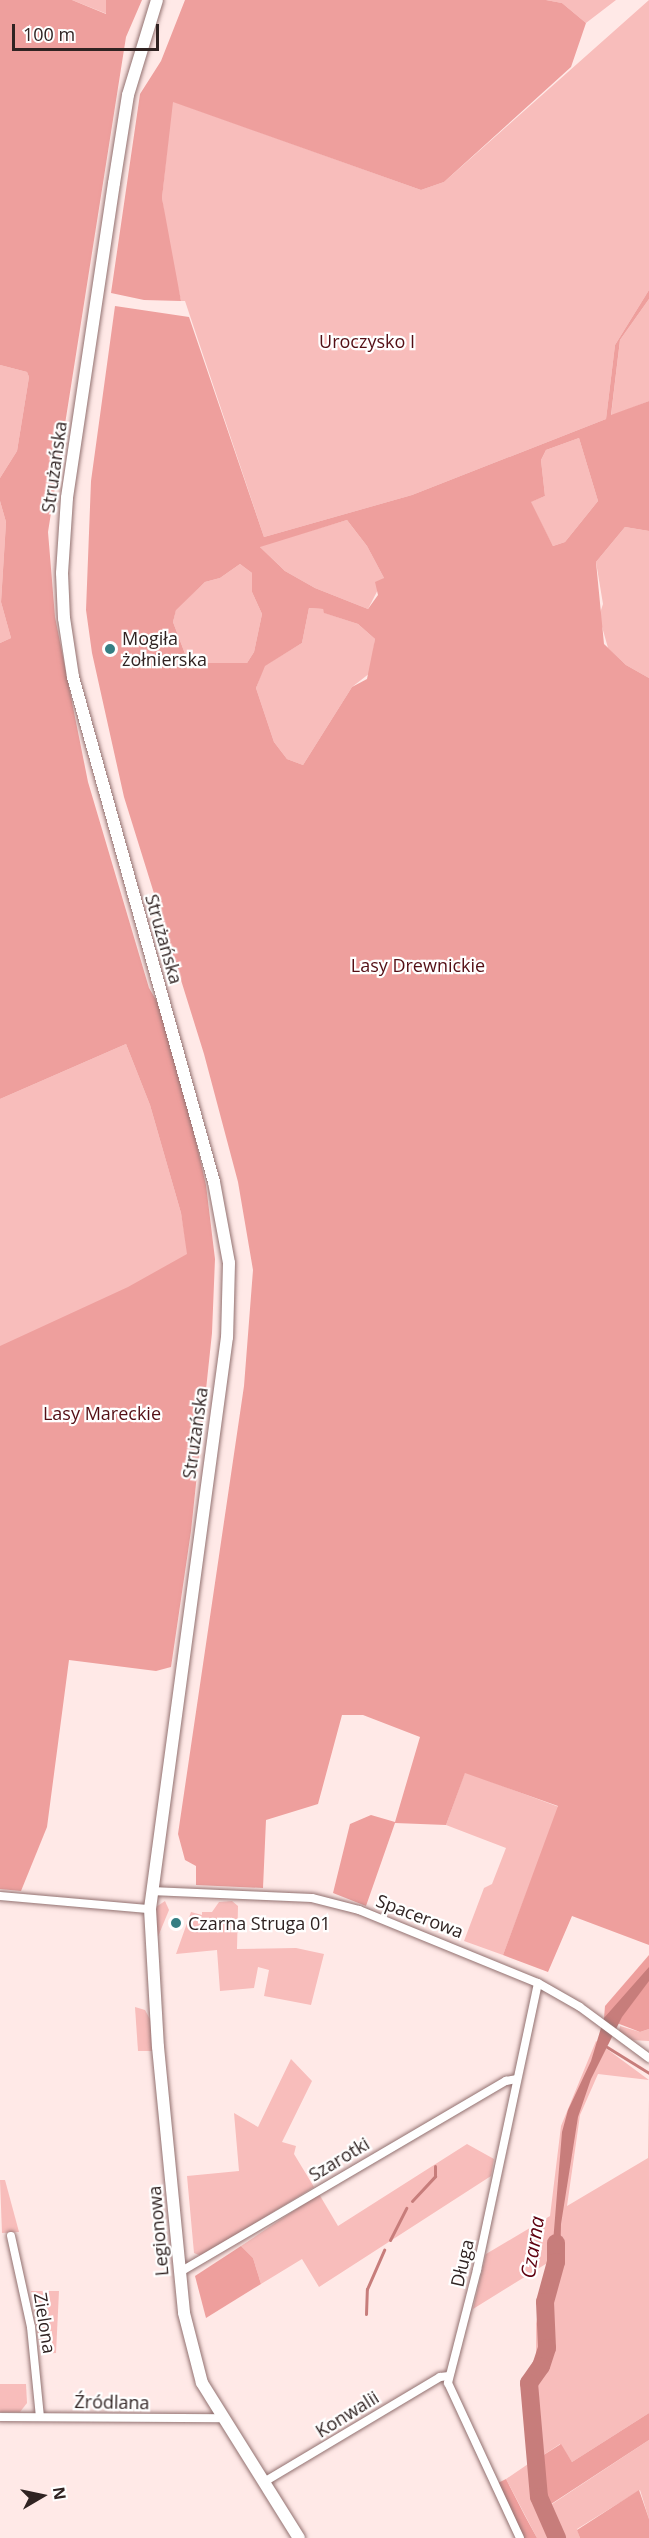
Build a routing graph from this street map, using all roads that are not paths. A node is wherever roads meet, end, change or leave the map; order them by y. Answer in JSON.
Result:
{"nodes":[{"id":1,"x":157,"y":0,"type":"edge"},
{"id":2,"x":151,"y":1891,"type":"junction"},
{"id":3,"x":0,"y":1896,"type":"edge"},
{"id":4,"x":150,"y":1909,"type":"junction"},
{"id":5,"x":538,"y":1983,"type":"junction"},
{"id":6,"x":649,"y":2058,"type":"edge"},
{"id":7,"x":516,"y":2079,"type":"junction"},
{"id":8,"x":11,"y":2236,"type":"dead end"},
{"id":9,"x":180,"y":2272,"type":"junction"},
{"id":10,"x":449,"y":2376,"type":"junction"},
{"id":11,"x":0,"y":2417,"type":"edge"},
{"id":12,"x":40,"y":2417,"type":"junction"},
{"id":13,"x":222,"y":2418,"type":"junction"},
{"id":14,"x":264,"y":2482,"type":"junction"},
{"id":15,"x":299,"y":2538,"type":"edge"},
{"id":16,"x":520,"y":2538,"type":"edge"}],
"edges":[{"from":1,"to":2,"type":"main road","name":"Strużańska"},
{"from":2,"to":4,"type":"main road","name":"Legionowa"},
{"from":2,"to":5,"type":"street","name":"Spacerowa"},
{"from":3,"to":4,"type":"street"},
{"from":4,"to":9,"type":"main road","name":"Legionowa"},
{"from":5,"to":6,"type":"street","name":"Spacerowa"},
{"from":5,"to":7,"type":"street","name":"Długa"},
{"from":7,"to":9,"type":"street","name":"Szarotki"},
{"from":7,"to":10,"type":"street","name":"Długa"},
{"from":8,"to":12,"type":"street","name":"Zielona"},
{"from":9,"to":13,"type":"main road","name":"Legionowa"},
{"from":10,"to":14,"type":"street","name":"Konwalii"},
{"from":10,"to":16,"type":"street","name":"Długa"},
{"from":11,"to":12,"type":"street","name":"Źródlana"},
{"from":12,"to":13,"type":"street","name":"Źródlana"},
{"from":13,"to":14,"type":"main road","name":"Legionowa"},
{"from":14,"to":15,"type":"main road","name":"Legionowa"}]}
